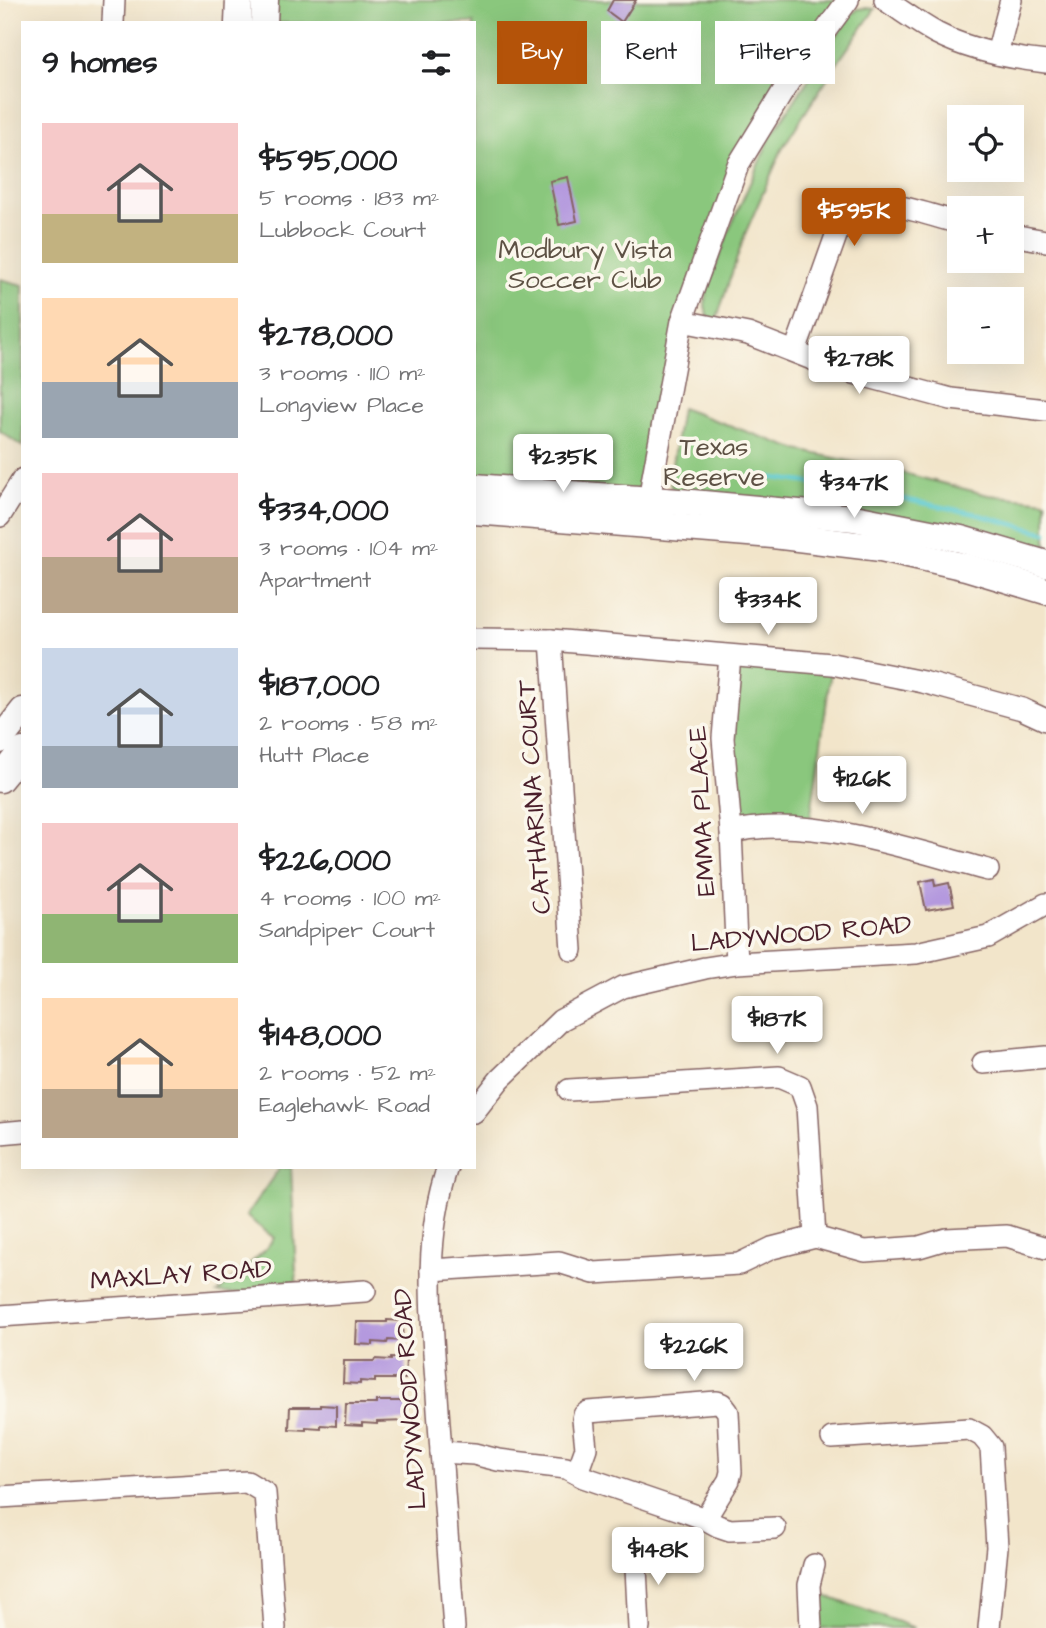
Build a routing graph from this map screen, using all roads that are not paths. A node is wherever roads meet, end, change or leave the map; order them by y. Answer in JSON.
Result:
{"nodes":[{"id":1,"x":114,"y":0,"type":"edge"},
{"id":2,"x":239,"y":0,"type":"edge"},
{"id":3,"x":265,"y":0,"type":"edge"},
{"id":4,"x":848,"y":0,"type":"edge"},
{"id":5,"x":885,"y":0,"type":"edge"},
{"id":6,"x":1011,"y":0,"type":"edge"},
{"id":7,"x":113,"y":21,"type":"edge"},
{"id":8,"x":238,"y":21,"type":"edge"},
{"id":9,"x":264,"y":21,"type":"edge"},
{"id":10,"x":997,"y":54,"type":"junction"},
{"id":11,"x":1046,"y":62,"type":"edge"},
{"id":12,"x":947,"y":220,"type":"edge"},
{"id":13,"x":1024,"y":238,"type":"edge"},
{"id":14,"x":1046,"y":241,"type":"edge"},
{"id":15,"x":682,"y":321,"type":"junction"},
{"id":16,"x":795,"y":351,"type":"junction"},
{"id":17,"x":1046,"y":410,"type":"edge"},
{"id":18,"x":21,"y":483,"type":"edge"},
{"id":19,"x":476,"y":487,"type":"edge"},
{"id":20,"x":476,"y":511,"type":"edge"},
{"id":21,"x":649,"y":512,"type":"junction"},
{"id":22,"x":0,"y":516,"type":"edge"},
{"id":23,"x":1046,"y":564,"type":"edge"},
{"id":24,"x":1046,"y":591,"type":"edge"},
{"id":25,"x":476,"y":639,"type":"edge"},
{"id":26,"x":551,"y":640,"type":"junction"},
{"id":27,"x":730,"y":656,"type":"junction"},
{"id":28,"x":21,"y":714,"type":"edge"},
{"id":29,"x":1046,"y":720,"type":"edge"},
{"id":30,"x":0,"y":740,"type":"edge"},
{"id":31,"x":21,"y":753,"type":"edge"},
{"id":32,"x":0,"y":779,"type":"edge"},
{"id":33,"x":731,"y":832,"type":"junction"},
{"id":34,"x":988,"y":870,"type":"dead end"},
{"id":35,"x":1046,"y":904,"type":"edge"},
{"id":36,"x":572,"y":950,"type":"dead end"},
{"id":37,"x":737,"y":964,"type":"junction"},
{"id":38,"x":1046,"y":1057,"type":"edge"},
{"id":39,"x":983,"y":1063,"type":"dead end"},
{"id":40,"x":569,"y":1090,"type":"dead end"},
{"id":41,"x":476,"y":1109,"type":"edge"},
{"id":42,"x":21,"y":1132,"type":"edge"},
{"id":43,"x":0,"y":1133,"type":"edge"},
{"id":44,"x":447,"y":1169,"type":"edge"},
{"id":45,"x":815,"y":1237,"type":"junction"},
{"id":46,"x":1046,"y":1248,"type":"edge"},
{"id":47,"x":431,"y":1270,"type":"junction"},
{"id":48,"x":365,"y":1291,"type":"dead end"},
{"id":49,"x":0,"y":1316,"type":"edge"},
{"id":50,"x":832,"y":1438,"type":"dead end"},
{"id":51,"x":441,"y":1452,"type":"junction"},
{"id":52,"x":577,"y":1473,"type":"junction"},
{"id":53,"x":0,"y":1497,"type":"edge"},
{"id":54,"x":705,"y":1519,"type":"junction"},
{"id":55,"x":775,"y":1528,"type":"dead end"},
{"id":56,"x":635,"y":1548,"type":"dead end"},
{"id":57,"x":814,"y":1565,"type":"dead end"},
{"id":58,"x":275,"y":1628,"type":"edge"},
{"id":59,"x":454,"y":1628,"type":"edge"},
{"id":60,"x":639,"y":1628,"type":"edge"},
{"id":61,"x":811,"y":1628,"type":"edge"},
{"id":62,"x":989,"y":1628,"type":"edge"}],
"edges":[{"from":1,"to":7,"type":"street"},
{"from":2,"to":8,"type":"main road"},
{"from":3,"to":9,"type":"main road"},
{"from":4,"to":15,"type":"street"},
{"from":5,"to":10,"type":"street"},
{"from":6,"to":10,"type":"street"},
{"from":10,"to":11,"type":"street"},
{"from":12,"to":16,"type":"street"},
{"from":13,"to":14,"type":"street"},
{"from":15,"to":16,"type":"street"},
{"from":15,"to":21,"type":"street"},
{"from":16,"to":17,"type":"street"},
{"from":18,"to":22,"type":"street"},
{"from":19,"to":21,"type":"main road"},
{"from":20,"to":21,"type":"main road"},
{"from":21,"to":23,"type":"main road"},
{"from":21,"to":24,"type":"main road"},
{"from":25,"to":26,"type":"street"},
{"from":26,"to":27,"type":"street"},
{"from":26,"to":36,"type":"street","name":"CATHARINA COURT"},
{"from":27,"to":29,"type":"street"},
{"from":27,"to":33,"type":"street","name":"EMMA PLACE"},
{"from":28,"to":30,"type":"main road"},
{"from":31,"to":32,"type":"main road"},
{"from":33,"to":34,"type":"street"},
{"from":33,"to":37,"type":"street","name":"EMMA PLACE"},
{"from":35,"to":37,"type":"street","name":"LADYWOOD ROAD"},
{"from":37,"to":41,"type":"street","name":"LADYWOOD ROAD"},
{"from":38,"to":39,"type":"street"},
{"from":40,"to":45,"type":"street"},
{"from":42,"to":43,"type":"street"},
{"from":44,"to":47,"type":"street","name":"LADYWOOD ROAD"},
{"from":45,"to":46,"type":"street"},
{"from":45,"to":47,"type":"street"},
{"from":47,"to":51,"type":"street","name":"LADYWOOD ROAD"},
{"from":48,"to":49,"type":"street","name":"MAXLAY ROAD"},
{"from":50,"to":62,"type":"street"},
{"from":51,"to":52,"type":"street"},
{"from":51,"to":59,"type":"street","name":"LADYWOOD ROAD"},
{"from":52,"to":54,"type":"street"},
{"from":52,"to":54,"type":"street"},
{"from":53,"to":58,"type":"street"},
{"from":54,"to":55,"type":"street"},
{"from":56,"to":60,"type":"street"},
{"from":57,"to":61,"type":"street"}]}
